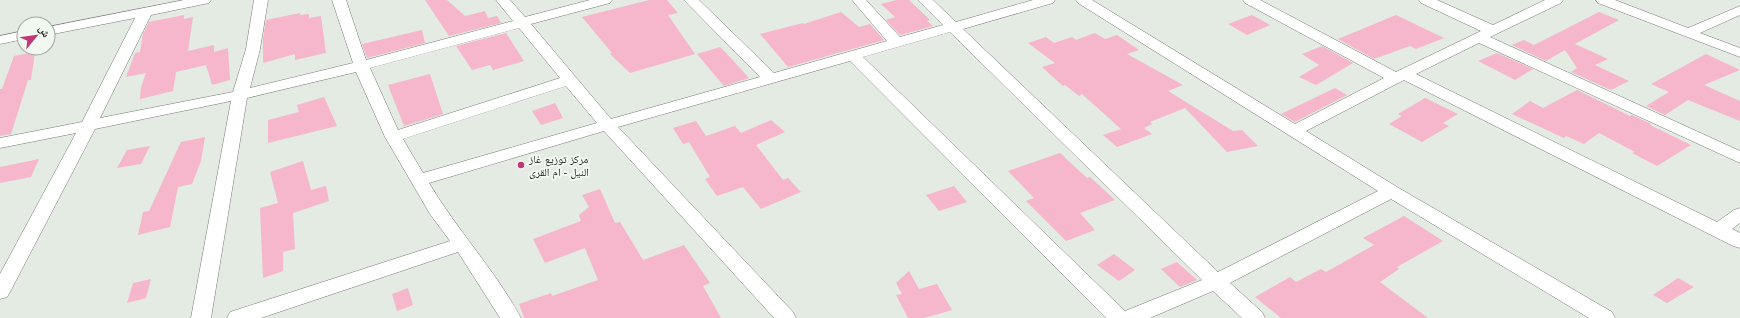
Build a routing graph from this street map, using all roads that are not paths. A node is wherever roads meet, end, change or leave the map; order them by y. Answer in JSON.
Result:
{"nodes":[{"id":1,"x":204,"y":0,"type":"edge"},
{"id":2,"x":261,"y":0,"type":"edge"},
{"id":3,"x":339,"y":0,"type":"edge"},
{"id":4,"x":503,"y":0,"type":"edge"},
{"id":5,"x":605,"y":0,"type":"edge"},
{"id":6,"x":691,"y":0,"type":"edge"},
{"id":7,"x":860,"y":0,"type":"edge"},
{"id":8,"x":925,"y":0,"type":"edge"},
{"id":9,"x":1048,"y":0,"type":"edge"},
{"id":10,"x":1083,"y":0,"type":"edge"},
{"id":11,"x":1250,"y":0,"type":"edge"},
{"id":12,"x":1426,"y":0,"type":"edge"},
{"id":13,"x":1556,"y":0,"type":"edge"},
{"id":14,"x":1603,"y":0,"type":"edge"},
{"id":15,"x":1740,"y":10,"type":"edge"},
{"id":16,"x":145,"y":12,"type":"junction"},
{"id":17,"x":522,"y":23,"type":"junction"},
{"id":18,"x":953,"y":27,"type":"junction"},
{"id":19,"x":56,"y":29,"type":"edge"},
{"id":20,"x":1688,"y":33,"type":"junction"},
{"id":21,"x":1487,"y":34,"type":"junction"},
{"id":22,"x":16,"y":37,"type":"edge"},
{"id":23,"x":0,"y":40,"type":"edge"},
{"id":24,"x":897,"y":43,"type":"junction"},
{"id":25,"x":1740,"y":53,"type":"edge"},
{"id":26,"x":854,"y":56,"type":"junction"},
{"id":27,"x":361,"y":66,"type":"junction"},
{"id":28,"x":1400,"y":76,"type":"junction"},
{"id":29,"x":770,"y":78,"type":"junction"},
{"id":30,"x":570,"y":80,"type":"junction"},
{"id":31,"x":240,"y":95,"type":"junction"},
{"id":32,"x":89,"y":125,"type":"junction"},
{"id":33,"x":607,"y":125,"type":"junction"},
{"id":34,"x":1294,"y":131,"type":"junction"},
{"id":35,"x":393,"y":137,"type":"junction"},
{"id":36,"x":0,"y":143,"type":"edge"},
{"id":37,"x":1740,"y":158,"type":"edge"},
{"id":38,"x":420,"y":180,"type":"junction"},
{"id":39,"x":1391,"y":191,"type":"junction"},
{"id":40,"x":1740,"y":214,"type":"edge"},
{"id":41,"x":1719,"y":230,"type":"junction"},
{"id":42,"x":1740,"y":241,"type":"edge"},
{"id":43,"x":462,"y":244,"type":"junction"},
{"id":44,"x":1216,"y":282,"type":"junction"},
{"id":45,"x":0,"y":292,"type":"edge"},
{"id":46,"x":201,"y":318,"type":"edge"},
{"id":47,"x":238,"y":318,"type":"edge"},
{"id":48,"x":511,"y":318,"type":"edge"},
{"id":49,"x":786,"y":318,"type":"edge"},
{"id":50,"x":1119,"y":318,"type":"edge"},
{"id":51,"x":1130,"y":318,"type":"edge"},
{"id":52,"x":1255,"y":318,"type":"edge"},
{"id":53,"x":1605,"y":318,"type":"edge"}],
"edges":[{"from":1,"to":16,"type":"street"},
{"from":2,"to":31,"type":"street"},
{"from":3,"to":27,"type":"street"},
{"from":4,"to":17,"type":"street"},
{"from":5,"to":17,"type":"street"},
{"from":6,"to":29,"type":"street"},
{"from":7,"to":24,"type":"street"},
{"from":8,"to":18,"type":"street"},
{"from":9,"to":18,"type":"street"},
{"from":10,"to":34,"type":"street"},
{"from":11,"to":28,"type":"street"},
{"from":12,"to":21,"type":"street"},
{"from":13,"to":21,"type":"street"},
{"from":14,"to":20,"type":"street"},
{"from":15,"to":20,"type":"street"},
{"from":16,"to":19,"type":"street"},
{"from":16,"to":32,"type":"street"},
{"from":17,"to":27,"type":"street"},
{"from":17,"to":30,"type":"street"},
{"from":18,"to":24,"type":"street"},
{"from":18,"to":44,"type":"street"},
{"from":20,"to":25,"type":"street"},
{"from":21,"to":28,"type":"street"},
{"from":21,"to":37,"type":"street"},
{"from":22,"to":23,"type":"street"},
{"from":24,"to":26,"type":"street"},
{"from":26,"to":29,"type":"street"},
{"from":26,"to":50,"type":"street"},
{"from":27,"to":31,"type":"street"},
{"from":27,"to":35,"type":"street"},
{"from":28,"to":34,"type":"street"},
{"from":28,"to":41,"type":"street"},
{"from":29,"to":33,"type":"street"},
{"from":30,"to":33,"type":"street"},
{"from":30,"to":35,"type":"street"},
{"from":31,"to":32,"type":"street"},
{"from":31,"to":46,"type":"street"},
{"from":32,"to":36,"type":"street"},
{"from":32,"to":45,"type":"street"},
{"from":33,"to":38,"type":"street"},
{"from":33,"to":49,"type":"street"},
{"from":34,"to":39,"type":"street"},
{"from":35,"to":38,"type":"street"},
{"from":38,"to":43,"type":"street"},
{"from":39,"to":44,"type":"street"},
{"from":39,"to":53,"type":"street"},
{"from":40,"to":41,"type":"street"},
{"from":41,"to":42,"type":"street"},
{"from":43,"to":47,"type":"street"},
{"from":43,"to":48,"type":"street"},
{"from":44,"to":51,"type":"street"},
{"from":44,"to":52,"type":"street"}]}
